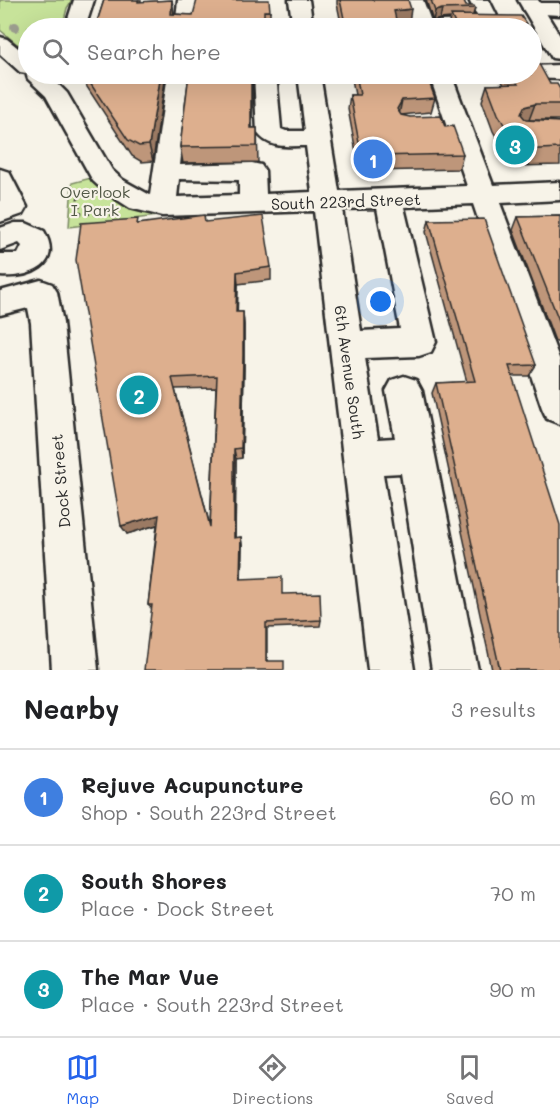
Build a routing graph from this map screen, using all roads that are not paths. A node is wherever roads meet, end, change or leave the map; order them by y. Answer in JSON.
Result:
{"nodes":[{"id":1,"x":84,"y":0,"type":"edge"},
{"id":2,"x":188,"y":0,"type":"edge"},
{"id":3,"x":299,"y":0,"type":"edge"},
{"id":4,"x":412,"y":0,"type":"edge"},
{"id":5,"x":479,"y":0,"type":"edge"},
{"id":6,"x":560,"y":9,"type":"edge"},
{"id":7,"x":78,"y":18,"type":"edge"},
{"id":8,"x":186,"y":18,"type":"edge"},
{"id":9,"x":302,"y":18,"type":"edge"},
{"id":10,"x":425,"y":18,"type":"edge"},
{"id":11,"x":488,"y":18,"type":"edge"},
{"id":12,"x":542,"y":19,"type":"edge"},
{"id":13,"x":542,"y":30,"type":"edge"},
{"id":14,"x":0,"y":43,"type":"edge"},
{"id":15,"x":560,"y":53,"type":"edge"},
{"id":16,"x":18,"y":58,"type":"edge"},
{"id":17,"x":560,"y":72,"type":"edge"},
{"id":18,"x":542,"y":73,"type":"edge"},
{"id":19,"x":59,"y":84,"type":"edge"},
{"id":20,"x":178,"y":84,"type":"edge"},
{"id":21,"x":266,"y":84,"type":"edge"},
{"id":22,"x":310,"y":84,"type":"edge"},
{"id":23,"x":444,"y":84,"type":"edge"},
{"id":24,"x":318,"y":138,"type":"junction"},
{"id":25,"x":184,"y":172,"type":"dead end"},
{"id":26,"x":0,"y":178,"type":"edge"},
{"id":27,"x":560,"y":191,"type":"edge"},
{"id":28,"x":483,"y":195,"type":"junction"},
{"id":29,"x":389,"y":199,"type":"junction"},
{"id":30,"x":327,"y":202,"type":"junction"},
{"id":31,"x":253,"y":205,"type":"junction"},
{"id":32,"x":162,"y":207,"type":"junction"},
{"id":33,"x":0,"y":212,"type":"edge"},
{"id":34,"x":0,"y":240,"type":"edge"},
{"id":35,"x":0,"y":265,"type":"edge"},
{"id":36,"x":0,"y":303,"type":"edge"},
{"id":37,"x":346,"y":345,"type":"junction"},
{"id":38,"x":550,"y":353,"type":"edge"},
{"id":39,"x":404,"y":391,"type":"dead end"},
{"id":40,"x":560,"y":408,"type":"edge"},
{"id":41,"x":417,"y":454,"type":"junction"},
{"id":42,"x":362,"y":458,"type":"junction"},
{"id":43,"x":75,"y":670,"type":"edge"},
{"id":44,"x":391,"y":670,"type":"edge"},
{"id":45,"x":455,"y":670,"type":"edge"}],
"edges":[{"from":1,"to":7,"type":"street"},
{"from":2,"to":8,"type":"street"},
{"from":3,"to":9,"type":"street"},
{"from":4,"to":10,"type":"street"},
{"from":5,"to":11,"type":"street"},
{"from":6,"to":12,"type":"street"},
{"from":13,"to":15,"type":"street"},
{"from":14,"to":16,"type":"street"},
{"from":17,"to":18,"type":"street"},
{"from":19,"to":32,"type":"street","name":"South 223rd Street"},
{"from":20,"to":32,"type":"street"},
{"from":21,"to":24,"type":"street"},
{"from":22,"to":24,"type":"street","name":"6th Avenue South"},
{"from":23,"to":28,"type":"street"},
{"from":24,"to":30,"type":"street","name":"6th Avenue South"},
{"from":25,"to":31,"type":"street"},
{"from":26,"to":33,"type":"street"},
{"from":27,"to":28,"type":"street","name":"South 223rd Street"},
{"from":28,"to":29,"type":"street","name":"South 223rd Street"},
{"from":28,"to":38,"type":"street"},
{"from":29,"to":30,"type":"street","name":"South 223rd Street"},
{"from":29,"to":37,"type":"street"},
{"from":30,"to":31,"type":"street","name":"South 223rd Street"},
{"from":30,"to":37,"type":"street","name":"6th Avenue South"},
{"from":31,"to":32,"type":"street","name":"South 223rd Street"},
{"from":34,"to":35,"type":"street"},
{"from":36,"to":43,"type":"street","name":"Dock Street"},
{"from":37,"to":42,"type":"street","name":"6th Avenue South"},
{"from":38,"to":40,"type":"street"},
{"from":39,"to":41,"type":"street"},
{"from":41,"to":42,"type":"street"},
{"from":41,"to":45,"type":"street"},
{"from":42,"to":44,"type":"street","name":"6th Avenue South"}]}
